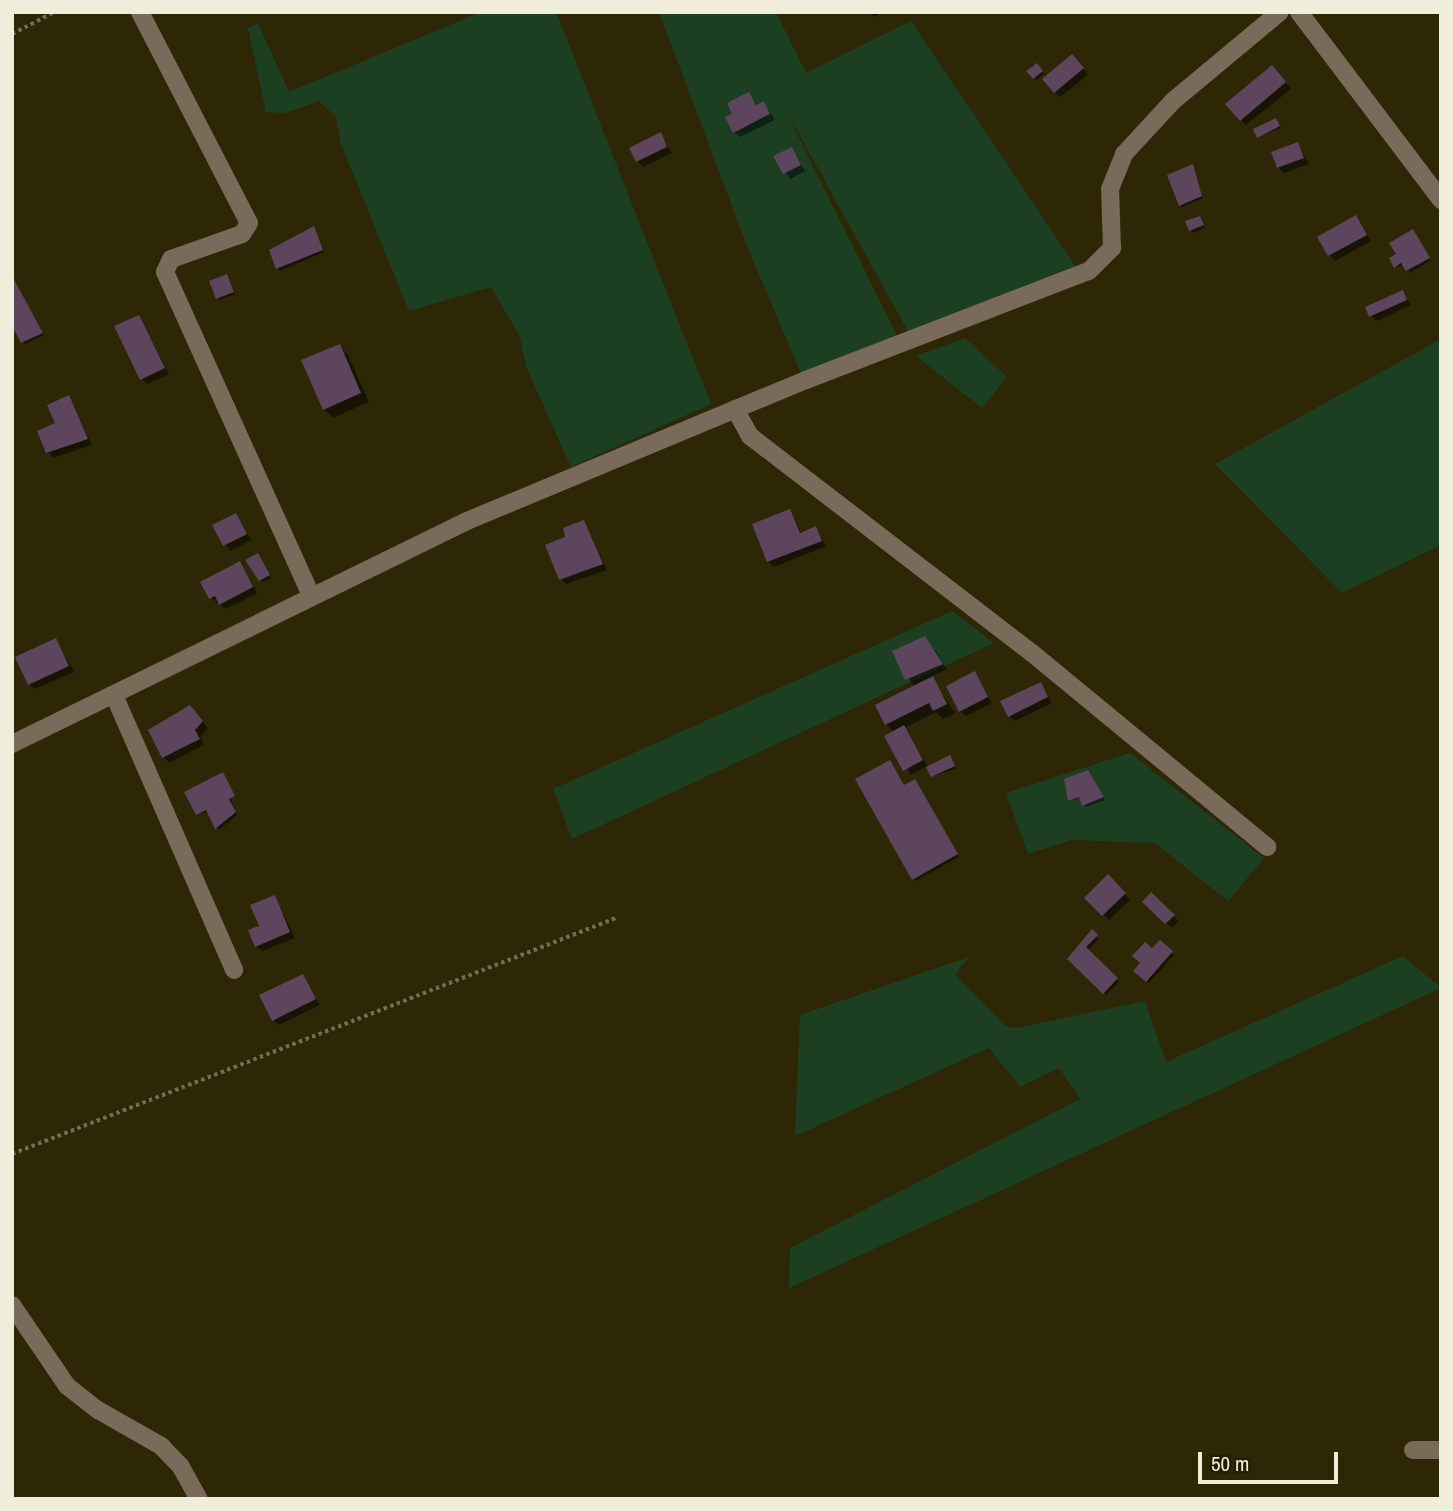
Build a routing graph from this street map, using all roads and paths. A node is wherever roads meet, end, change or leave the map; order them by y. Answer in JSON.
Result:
{"nodes":[{"id":1,"x":54,"y":12,"type":"edge"},
{"id":2,"x":140,"y":12,"type":"edge"},
{"id":3,"x":1280,"y":12,"type":"edge"},
{"id":4,"x":1299,"y":12,"type":"edge"},
{"id":5,"x":12,"y":34,"type":"edge"},
{"id":6,"x":1441,"y":200,"type":"edge"},
{"id":7,"x":735,"y":409,"type":"junction"},
{"id":8,"x":312,"y":596,"type":"junction"},
{"id":9,"x":114,"y":695,"type":"junction"},
{"id":10,"x":12,"y":744,"type":"edge"},
{"id":11,"x":1267,"y":846,"type":"dead end"},
{"id":12,"x":616,"y":918,"type":"dead end"},
{"id":13,"x":234,"y":970,"type":"dead end"},
{"id":14,"x":12,"y":1154,"type":"edge"},
{"id":15,"x":12,"y":1305,"type":"edge"},
{"id":16,"x":1412,"y":1450,"type":"dead end"},
{"id":17,"x":1441,"y":1450,"type":"edge"},
{"id":18,"x":198,"y":1499,"type":"edge"}],
"edges":[{"from":1,"to":5,"type":"path"},
{"from":2,"to":8,"type":"street"},
{"from":3,"to":7,"type":"street"},
{"from":4,"to":6,"type":"street"},
{"from":7,"to":8,"type":"street"},
{"from":7,"to":11,"type":"street"},
{"from":8,"to":9,"type":"street"},
{"from":9,"to":10,"type":"street"},
{"from":9,"to":13,"type":"street"},
{"from":12,"to":14,"type":"path"},
{"from":15,"to":18,"type":"street"},
{"from":16,"to":17,"type":"street"}]}
